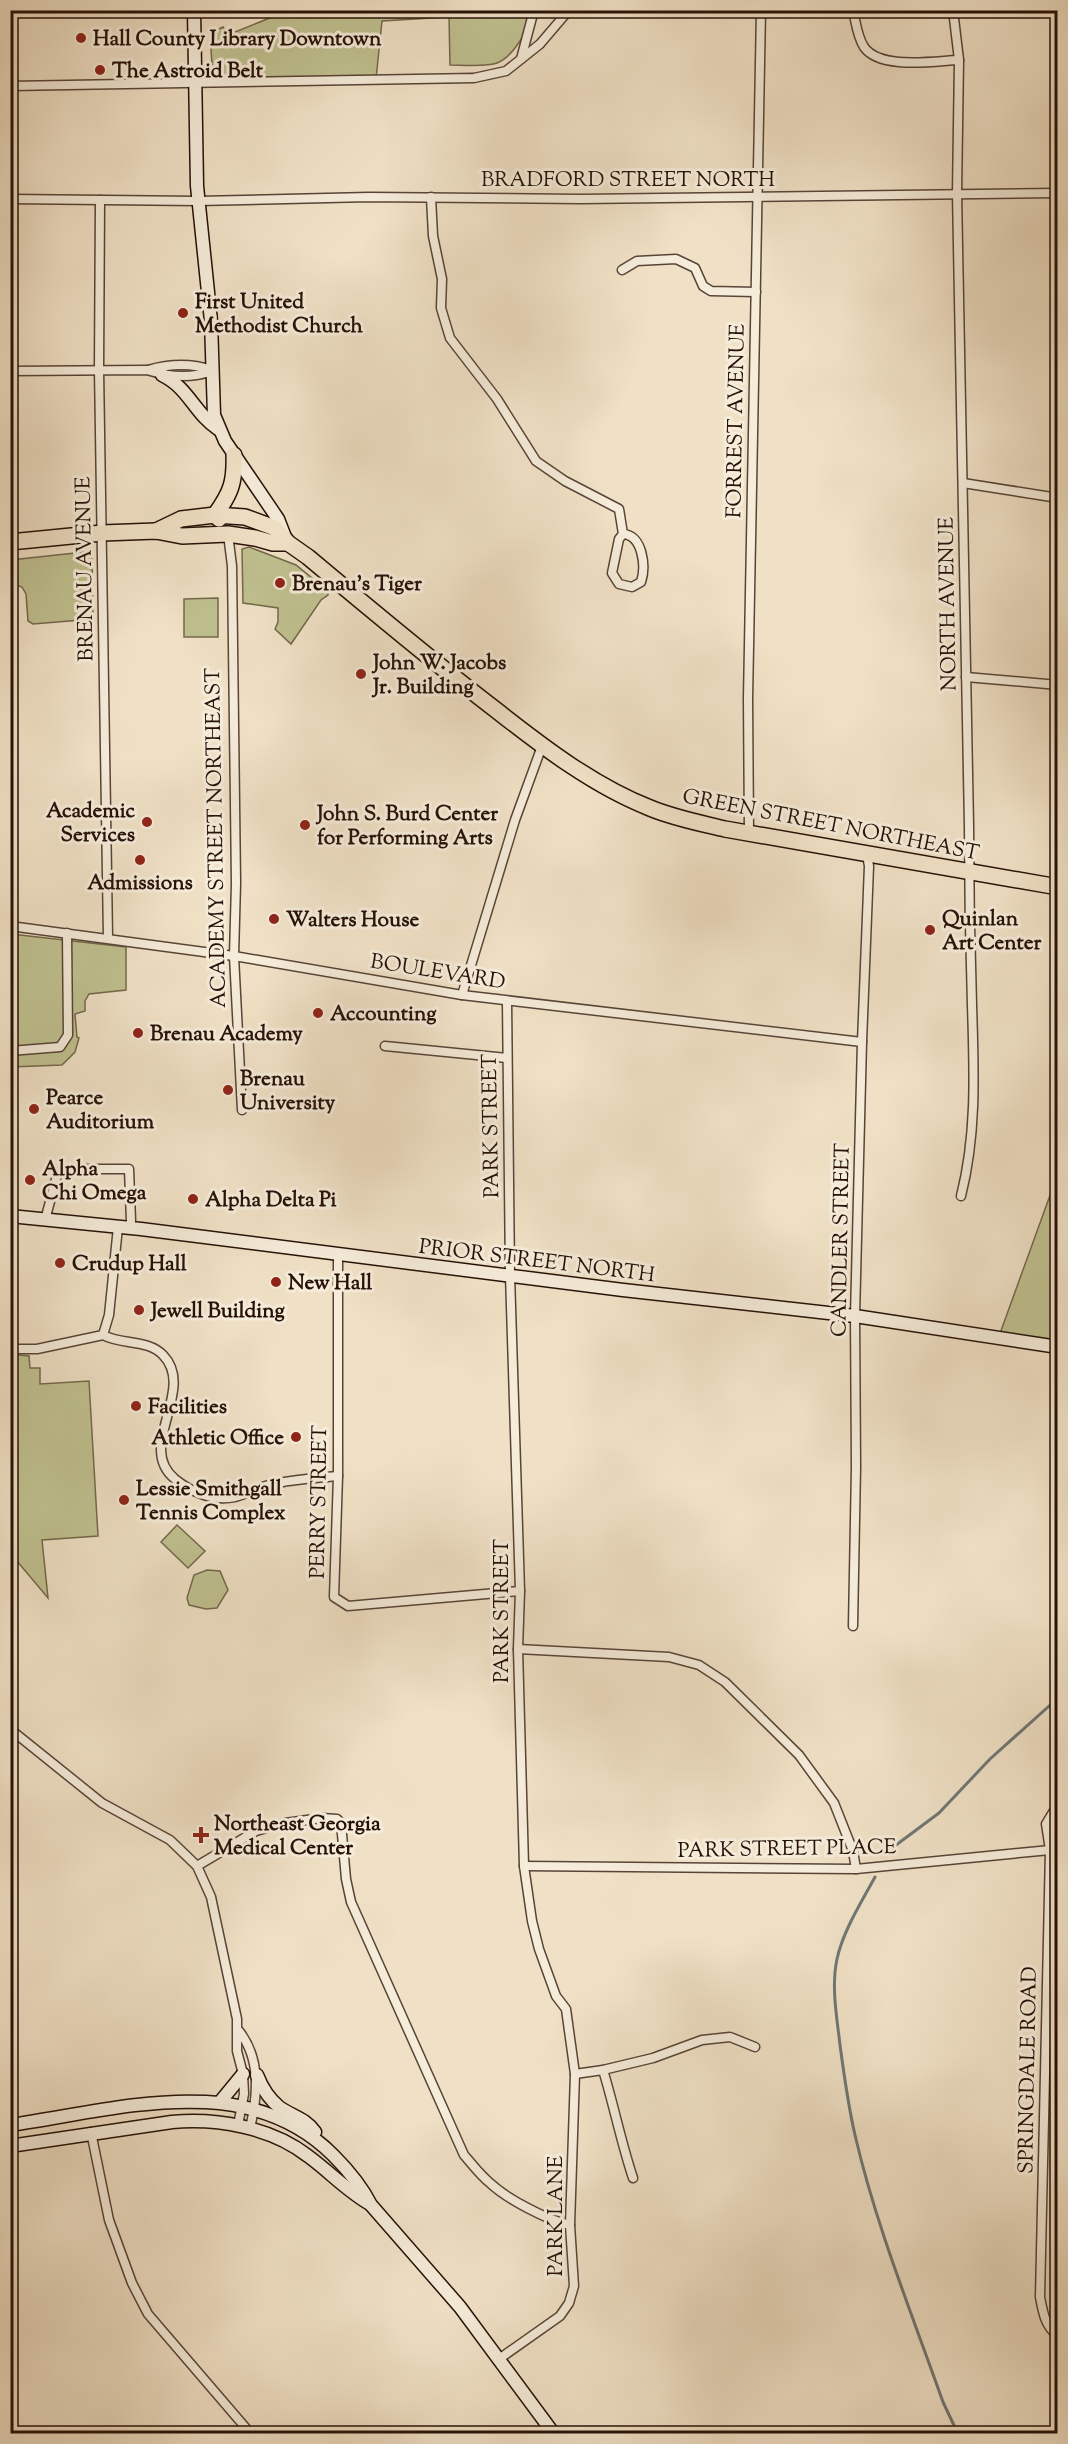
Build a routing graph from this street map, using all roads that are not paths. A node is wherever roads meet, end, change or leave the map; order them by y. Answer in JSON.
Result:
{"nodes":[{"id":1,"x":534,"y":10,"type":"edge"},
{"id":2,"x":569,"y":10,"type":"edge"},
{"id":3,"x":761,"y":10,"type":"edge"},
{"id":4,"x":854,"y":10,"type":"edge"},
{"id":5,"x":953,"y":10,"type":"edge"},
{"id":6,"x":194,"y":11,"type":"edge"},
{"id":7,"x":521,"y":59,"type":"junction"},
{"id":8,"x":959,"y":60,"type":"junction"},
{"id":9,"x":195,"y":82,"type":"junction"},
{"id":10,"x":10,"y":86,"type":"edge"},
{"id":11,"x":957,"y":193,"type":"junction"},
{"id":12,"x":1058,"y":193,"type":"edge"},
{"id":13,"x":758,"y":196,"type":"junction"},
{"id":14,"x":431,"y":197,"type":"junction"},
{"id":15,"x":10,"y":199,"type":"edge"},
{"id":16,"x":100,"y":200,"type":"junction"},
{"id":17,"x":198,"y":201,"type":"junction"},
{"id":18,"x":622,"y":270,"type":"dead end"},
{"id":19,"x":756,"y":292,"type":"junction"},
{"id":20,"x":99,"y":369,"type":"junction"},
{"id":21,"x":147,"y":370,"type":"junction"},
{"id":22,"x":212,"y":370,"type":"junction"},
{"id":23,"x":10,"y":371,"type":"edge"},
{"id":24,"x":162,"y":375,"type":"junction"},
{"id":25,"x":218,"y":429,"type":"junction"},
{"id":26,"x":234,"y":455,"type":"junction"},
{"id":27,"x":963,"y":483,"type":"junction"},
{"id":28,"x":1058,"y":498,"type":"edge"},
{"id":29,"x":215,"y":515,"type":"junction"},
{"id":30,"x":156,"y":531,"type":"junction"},
{"id":31,"x":102,"y":533,"type":"junction"},
{"id":32,"x":228,"y":534,"type":"junction"},
{"id":33,"x":623,"y":534,"type":"junction"},
{"id":34,"x":10,"y":542,"type":"edge"},
{"id":35,"x":288,"y":543,"type":"junction"},
{"id":36,"x":966,"y":677,"type":"junction"},
{"id":37,"x":1058,"y":685,"type":"edge"},
{"id":38,"x":542,"y":746,"type":"junction"},
{"id":39,"x":749,"y":833,"type":"junction"},
{"id":40,"x":867,"y":855,"type":"junction"},
{"id":41,"x":968,"y":872,"type":"junction"},
{"id":42,"x":1058,"y":887,"type":"edge"},
{"id":43,"x":10,"y":926,"type":"edge"},
{"id":44,"x":67,"y":933,"type":"junction"},
{"id":45,"x":108,"y":938,"type":"junction"},
{"id":46,"x":234,"y":956,"type":"junction"},
{"id":47,"x":462,"y":995,"type":"junction"},
{"id":48,"x":507,"y":1000,"type":"junction"},
{"id":49,"x":862,"y":1042,"type":"junction"},
{"id":50,"x":385,"y":1046,"type":"dead end"},
{"id":51,"x":10,"y":1051,"type":"edge"},
{"id":52,"x":507,"y":1058,"type":"junction"},
{"id":53,"x":242,"y":1110,"type":"dead end"},
{"id":54,"x":961,"y":1196,"type":"dead end"},
{"id":55,"x":10,"y":1216,"type":"edge"},
{"id":56,"x":45,"y":1220,"type":"junction"},
{"id":57,"x":123,"y":1228,"type":"junction"},
{"id":58,"x":338,"y":1255,"type":"junction"},
{"id":59,"x":510,"y":1275,"type":"junction"},
{"id":60,"x":855,"y":1316,"type":"junction"},
{"id":61,"x":104,"y":1335,"type":"junction"},
{"id":62,"x":1058,"y":1347,"type":"edge"},
{"id":63,"x":10,"y":1349,"type":"edge"},
{"id":64,"x":338,"y":1476,"type":"junction"},
{"id":65,"x":520,"y":1591,"type":"junction"},
{"id":66,"x":853,"y":1626,"type":"dead end"},
{"id":67,"x":518,"y":1649,"type":"junction"},
{"id":68,"x":10,"y":1729,"type":"edge"},
{"id":69,"x":1058,"y":1804,"type":"edge"},
{"id":70,"x":1050,"y":1850,"type":"junction"},
{"id":71,"x":197,"y":1866,"type":"junction"},
{"id":72,"x":524,"y":1866,"type":"junction"},
{"id":73,"x":856,"y":1869,"type":"junction"},
{"id":74,"x":239,"y":2031,"type":"junction"},
{"id":75,"x":755,"y":2047,"type":"dead end"},
{"id":76,"x":603,"y":2070,"type":"junction"},
{"id":77,"x":243,"y":2074,"type":"junction"},
{"id":78,"x":575,"y":2074,"type":"junction"},
{"id":79,"x":257,"y":2075,"type":"junction"},
{"id":80,"x":220,"y":2102,"type":"junction"},
{"id":81,"x":116,"y":2108,"type":"junction"},
{"id":82,"x":248,"y":2109,"type":"junction"},
{"id":83,"x":85,"y":2114,"type":"junction"},
{"id":84,"x":10,"y":2126,"type":"edge"},
{"id":85,"x":244,"y":2126,"type":"junction"},
{"id":86,"x":91,"y":2132,"type":"junction"},
{"id":87,"x":62,"y":2137,"type":"junction"},
{"id":88,"x":10,"y":2146,"type":"edge"},
{"id":89,"x":324,"y":2146,"type":"junction"},
{"id":90,"x":633,"y":2178,"type":"dead end"},
{"id":91,"x":371,"y":2205,"type":"junction"},
{"id":92,"x":570,"y":2225,"type":"junction"},
{"id":93,"x":1058,"y":2336,"type":"edge"},
{"id":94,"x":500,"y":2359,"type":"junction"},
{"id":95,"x":251,"y":2433,"type":"edge"},
{"id":96,"x":554,"y":2433,"type":"edge"}],
"edges":[{"from":1,"to":7,"type":"street"},
{"from":2,"to":7,"type":"street"},
{"from":3,"to":13,"type":"street","name":"FORREST AVENUE"},
{"from":4,"to":8,"type":"street"},
{"from":5,"to":8,"type":"street","name":"NORTH AVENUE"},
{"from":6,"to":9,"type":"street"},
{"from":7,"to":9,"type":"street"},
{"from":8,"to":11,"type":"street","name":"NORTH AVENUE"},
{"from":9,"to":10,"type":"street"},
{"from":9,"to":17,"type":"street"},
{"from":11,"to":12,"type":"street","name":"BRADFORD STREET NORTH"},
{"from":11,"to":13,"type":"street","name":"BRADFORD STREET NORTH"},
{"from":11,"to":27,"type":"street","name":"NORTH AVENUE"},
{"from":13,"to":14,"type":"street","name":"BRADFORD STREET NORTH"},
{"from":13,"to":19,"type":"street","name":"FORREST AVENUE"},
{"from":14,"to":17,"type":"street","name":"BRADFORD STREET NORTH"},
{"from":14,"to":33,"type":"street"},
{"from":15,"to":16,"type":"street","name":"BRADFORD STREET NORTH"},
{"from":16,"to":17,"type":"street","name":"BRADFORD STREET NORTH"},
{"from":16,"to":20,"type":"street","name":"BRENAU AVENUE"},
{"from":17,"to":22,"type":"street"},
{"from":18,"to":19,"type":"street"},
{"from":19,"to":39,"type":"street","name":"FORREST AVENUE"},
{"from":20,"to":21,"type":"street"},
{"from":20,"to":23,"type":"street"},
{"from":20,"to":31,"type":"street","name":"BRENAU AVENUE"},
{"from":21,"to":22,"type":"street"},
{"from":21,"to":24,"type":"street"},
{"from":22,"to":24,"type":"street"},
{"from":22,"to":25,"type":"street"},
{"from":24,"to":25,"type":"street"},
{"from":25,"to":26,"type":"street"},
{"from":26,"to":29,"type":"highway"},
{"from":26,"to":35,"type":"street"},
{"from":27,"to":28,"type":"street"},
{"from":27,"to":36,"type":"street","name":"NORTH AVENUE"},
{"from":29,"to":30,"type":"highway","name":"GREEN STREET NORTHEAST"},
{"from":29,"to":32,"type":"highway"},
{"from":29,"to":35,"type":"highway","name":"GREEN STREET NORTHEAST"},
{"from":30,"to":31,"type":"highway"},
{"from":30,"to":32,"type":"highway"},
{"from":31,"to":34,"type":"highway"},
{"from":31,"to":45,"type":"street","name":"BRENAU AVENUE"},
{"from":32,"to":35,"type":"highway"},
{"from":32,"to":46,"type":"street","name":"ACADEMY STREET NORTHEAST"},
{"from":33,"to":33,"type":"street"},
{"from":35,"to":38,"type":"highway","name":"GREEN STREET NORTHEAST"},
{"from":36,"to":37,"type":"street"},
{"from":36,"to":41,"type":"street","name":"NORTH AVENUE"},
{"from":38,"to":39,"type":"highway","name":"GREEN STREET NORTHEAST"},
{"from":38,"to":47,"type":"street"},
{"from":39,"to":40,"type":"highway","name":"GREEN STREET NORTHEAST"},
{"from":40,"to":41,"type":"highway","name":"GREEN STREET NORTHEAST"},
{"from":40,"to":49,"type":"street","name":"CANDLER STREET"},
{"from":41,"to":42,"type":"highway","name":"GREEN STREET NORTHEAST"},
{"from":41,"to":54,"type":"street","name":"NORTH AVENUE"},
{"from":43,"to":44,"type":"street","name":"BOULEVARD"},
{"from":44,"to":45,"type":"street","name":"BOULEVARD"},
{"from":44,"to":51,"type":"street"},
{"from":45,"to":46,"type":"street","name":"BOULEVARD"},
{"from":46,"to":47,"type":"street","name":"BOULEVARD"},
{"from":46,"to":53,"type":"street","name":"ACADEMY STREET NORTHEAST"},
{"from":47,"to":48,"type":"street","name":"BOULEVARD"},
{"from":48,"to":49,"type":"street","name":"BOULEVARD"},
{"from":48,"to":52,"type":"street","name":"PARK STREET"},
{"from":49,"to":60,"type":"street","name":"CANDLER STREET"},
{"from":50,"to":52,"type":"street"},
{"from":52,"to":59,"type":"street","name":"PARK STREET"},
{"from":55,"to":56,"type":"street","name":"PRIOR STREET NORTH"},
{"from":56,"to":57,"type":"street","name":"PRIOR STREET NORTH"},
{"from":56,"to":57,"type":"street"},
{"from":57,"to":58,"type":"street","name":"PRIOR STREET NORTH"},
{"from":57,"to":61,"type":"street"},
{"from":58,"to":59,"type":"street","name":"PRIOR STREET NORTH"},
{"from":58,"to":64,"type":"street","name":"PERRY STREET"},
{"from":59,"to":60,"type":"street","name":"PRIOR STREET NORTH"},
{"from":59,"to":65,"type":"street","name":"PARK STREET"},
{"from":60,"to":62,"type":"street","name":"PRIOR STREET NORTH"},
{"from":60,"to":66,"type":"street","name":"CANDLER STREET"},
{"from":61,"to":63,"type":"street"},
{"from":61,"to":64,"type":"street"},
{"from":64,"to":65,"type":"street","name":"PERRY STREET"},
{"from":65,"to":67,"type":"street","name":"PARK STREET"},
{"from":67,"to":72,"type":"street","name":"PARK STREET"},
{"from":67,"to":73,"type":"street"},
{"from":68,"to":71,"type":"street"},
{"from":69,"to":70,"type":"street","name":"SPRINGDALE ROAD"},
{"from":70,"to":73,"type":"street","name":"PARK STREET PLACE"},
{"from":70,"to":93,"type":"street","name":"SPRINGDALE ROAD"},
{"from":71,"to":74,"type":"street"},
{"from":71,"to":92,"type":"street"},
{"from":72,"to":73,"type":"street","name":"PARK STREET PLACE"},
{"from":72,"to":78,"type":"street","name":"PARK STREET"},
{"from":74,"to":77,"type":"street"},
{"from":74,"to":79,"type":"street"},
{"from":75,"to":76,"type":"street"},
{"from":76,"to":78,"type":"street"},
{"from":76,"to":90,"type":"street"},
{"from":77,"to":80,"type":"street"},
{"from":77,"to":82,"type":"street"},
{"from":78,"to":92,"type":"street","name":"PARK LANE"},
{"from":79,"to":82,"type":"street"},
{"from":79,"to":89,"type":"street"},
{"from":80,"to":81,"type":"street"},
{"from":80,"to":82,"type":"street"},
{"from":81,"to":83,"type":"street"},
{"from":81,"to":86,"type":"street"},
{"from":82,"to":85,"type":"street"},
{"from":82,"to":89,"type":"street"},
{"from":83,"to":84,"type":"street"},
{"from":83,"to":87,"type":"street"},
{"from":85,"to":86,"type":"street"},
{"from":85,"to":91,"type":"street"},
{"from":86,"to":87,"type":"street"},
{"from":86,"to":95,"type":"street"},
{"from":87,"to":88,"type":"street"},
{"from":89,"to":91,"type":"street"},
{"from":91,"to":94,"type":"street"},
{"from":92,"to":94,"type":"street","name":"PARK LANE"},
{"from":94,"to":96,"type":"street"}]}
